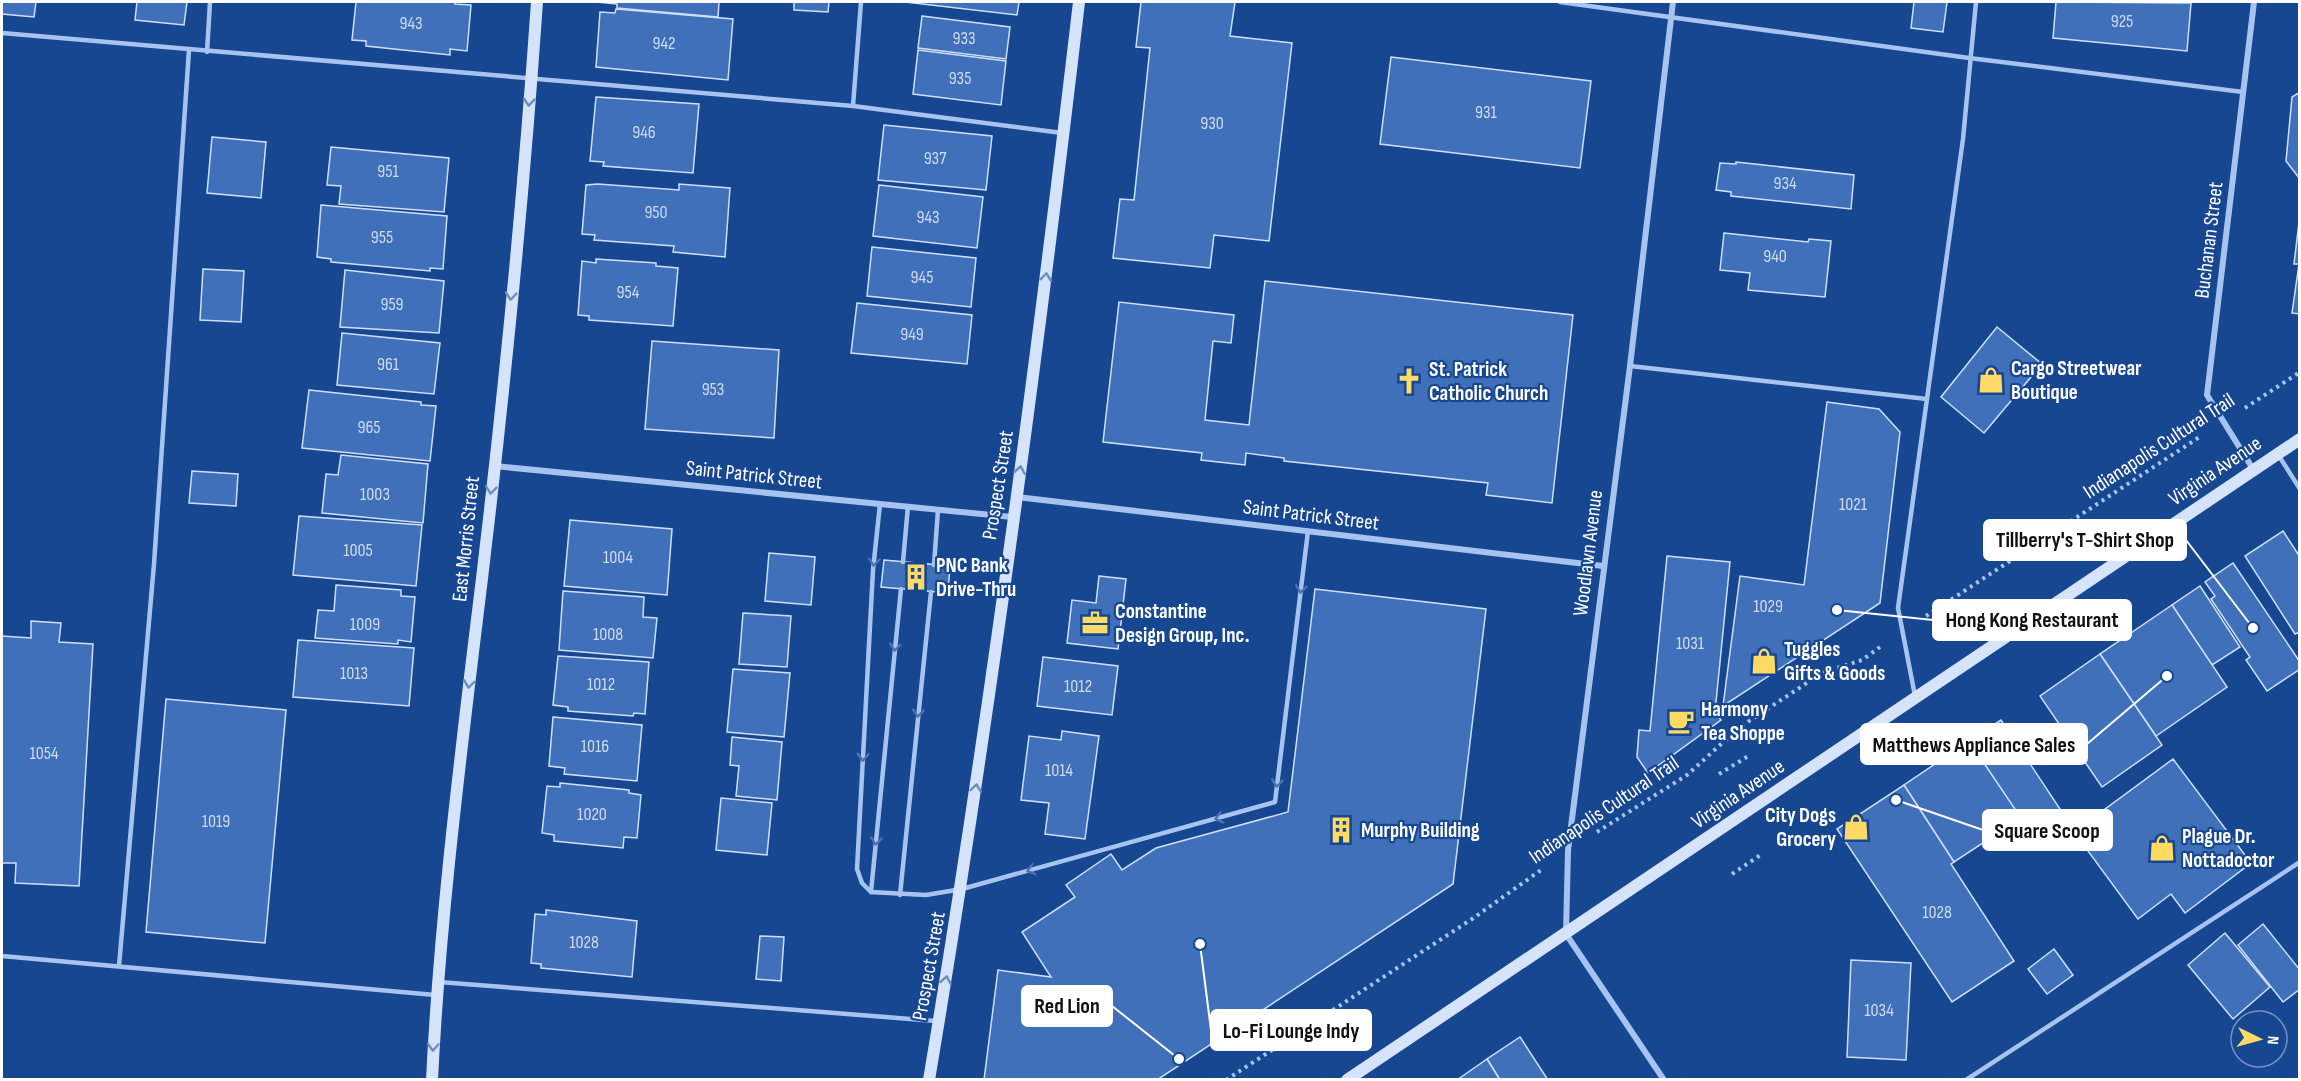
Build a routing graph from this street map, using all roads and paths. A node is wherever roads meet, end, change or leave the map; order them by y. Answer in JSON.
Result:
{"nodes":[{"id":1,"x":210,"y":2,"type":"edge"},
{"id":2,"x":537,"y":2,"type":"edge"},
{"id":3,"x":861,"y":2,"type":"edge"},
{"id":4,"x":1079,"y":2,"type":"edge"},
{"id":5,"x":1560,"y":2,"type":"edge"},
{"id":6,"x":1673,"y":2,"type":"edge"},
{"id":7,"x":1976,"y":2,"type":"edge"},
{"id":8,"x":2254,"y":2,"type":"edge"},
{"id":9,"x":1671,"y":15,"type":"junction"},
{"id":10,"x":2,"y":33,"type":"edge"},
{"id":11,"x":189,"y":50,"type":"junction"},
{"id":12,"x":207,"y":52,"type":"junction"},
{"id":13,"x":1969,"y":58,"type":"junction"},
{"id":14,"x":532,"y":78,"type":"junction"},
{"id":15,"x":2243,"y":92,"type":"junction"},
{"id":16,"x":853,"y":106,"type":"junction"},
{"id":17,"x":1064,"y":133,"type":"junction"},
{"id":18,"x":1630,"y":366,"type":"junction"},
{"id":19,"x":2300,"y":372,"type":"edge"},
{"id":20,"x":1927,"y":399,"type":"junction"},
{"id":21,"x":2223,"y":422,"type":"junction"},
{"id":22,"x":2300,"y":439,"type":"edge"},
{"id":23,"x":2278,"y":453,"type":"junction"},
{"id":24,"x":493,"y":466,"type":"junction"},
{"id":25,"x":2253,"y":469,"type":"junction"},
{"id":26,"x":2300,"y":489,"type":"edge"},
{"id":27,"x":1016,"y":497,"type":"junction"},
{"id":28,"x":880,"y":504,"type":"junction"},
{"id":29,"x":908,"y":506,"type":"junction"},
{"id":30,"x":938,"y":510,"type":"junction"},
{"id":31,"x":1012,"y":517,"type":"junction"},
{"id":32,"x":1308,"y":531,"type":"junction"},
{"id":33,"x":903,"y":562,"type":"dead end"},
{"id":34,"x":934,"y":565,"type":"dead end"},
{"id":35,"x":1603,"y":566,"type":"junction"},
{"id":36,"x":901,"y":589,"type":"dead end"},
{"id":37,"x":931,"y":592,"type":"dead end"},
{"id":38,"x":1903,"y":632,"type":"junction"},
{"id":39,"x":1915,"y":696,"type":"junction"},
{"id":40,"x":1750,"y":755,"type":"dead end"},
{"id":41,"x":1719,"y":774,"type":"dead end"},
{"id":42,"x":1568,"y":850,"type":"junction"},
{"id":43,"x":1762,"y":854,"type":"dead end"},
{"id":44,"x":2300,"y":862,"type":"edge"},
{"id":45,"x":1732,"y":874,"type":"dead end"},
{"id":46,"x":962,"y":889,"type":"junction"},
{"id":47,"x":872,"y":892,"type":"junction"},
{"id":48,"x":900,"y":895,"type":"junction"},
{"id":49,"x":1566,"y":934,"type":"junction"},
{"id":50,"x":2,"y":956,"type":"edge"},
{"id":51,"x":119,"y":966,"type":"junction"},
{"id":52,"x":438,"y":989,"type":"junction"},
{"id":53,"x":939,"y":1021,"type":"junction"},
{"id":54,"x":432,"y":1080,"type":"edge"},
{"id":55,"x":929,"y":1080,"type":"edge"},
{"id":56,"x":1226,"y":1080,"type":"edge"},
{"id":57,"x":1347,"y":1080,"type":"edge"},
{"id":58,"x":1664,"y":1080,"type":"edge"},
{"id":59,"x":1966,"y":1080,"type":"edge"}],
"edges":[{"from":1,"to":12,"type":"lane"},
{"from":2,"to":14,"type":"main road","name":"East Morris Street"},
{"from":3,"to":16,"type":"lane"},
{"from":4,"to":17,"type":"main road","name":"Prospect Street"},
{"from":5,"to":9,"type":"lane"},
{"from":6,"to":9,"type":"street","name":"Woodlawn Avenue"},
{"from":7,"to":13,"type":"lane"},
{"from":8,"to":15,"type":"street","name":"Buchanan Street"},
{"from":9,"to":13,"type":"lane"},
{"from":9,"to":18,"type":"street","name":"Woodlawn Avenue"},
{"from":10,"to":11,"type":"lane"},
{"from":11,"to":12,"type":"lane"},
{"from":11,"to":51,"type":"lane"},
{"from":12,"to":14,"type":"lane"},
{"from":13,"to":15,"type":"lane"},
{"from":13,"to":20,"type":"lane"},
{"from":14,"to":16,"type":"lane"},
{"from":14,"to":24,"type":"main road","name":"East Morris Street","one_way":true},
{"from":15,"to":21,"type":"street","name":"Buchanan Street"},
{"from":16,"to":17,"type":"lane"},
{"from":27,"to":17,"type":"main road","name":"Prospect Street","one_way":true},
{"from":18,"to":20,"type":"lane"},
{"from":18,"to":35,"type":"street","name":"Woodlawn Avenue"},
{"from":19,"to":21,"type":"path","name":"Indianapolis Cultural Trail"},
{"from":20,"to":38,"type":"lane"},
{"from":21,"to":25,"type":"street","name":"Buchanan Street"},
{"from":21,"to":38,"type":"path","name":"Indianapolis Cultural Trail"},
{"from":22,"to":23,"type":"main road","name":"Virginia Avenue"},
{"from":23,"to":25,"type":"main road","name":"Virginia Avenue"},
{"from":23,"to":26,"type":"lane"},
{"from":24,"to":28,"type":"street","name":"Saint Patrick Street"},
{"from":24,"to":52,"type":"main road","name":"East Morris Street","one_way":true},
{"from":25,"to":39,"type":"main road","name":"Virginia Avenue"},
{"from":27,"to":31,"type":"main road","name":"Prospect Street"},
{"from":27,"to":32,"type":"street","name":"Saint Patrick Street"},
{"from":28,"to":29,"type":"street","name":"Saint Patrick Street"},
{"from":28,"to":47,"type":"lane","one_way":true},
{"from":29,"to":30,"type":"street","name":"Saint Patrick Street"},
{"from":29,"to":33,"type":"lane"},
{"from":30,"to":31,"type":"street","name":"Saint Patrick Street"},
{"from":30,"to":34,"type":"lane"},
{"from":46,"to":31,"type":"main road","name":"Prospect Street","one_way":true},
{"from":32,"to":35,"type":"street","name":"Saint Patrick Street"},
{"from":32,"to":46,"type":"lane","one_way":true},
{"from":35,"to":42,"type":"street","name":"Woodlawn Avenue"},
{"from":36,"to":47,"type":"lane","one_way":true},
{"from":37,"to":48,"type":"lane","one_way":true},
{"from":38,"to":39,"type":"lane"},
{"from":38,"to":42,"type":"path","name":"Indianapolis Cultural Trail"},
{"from":39,"to":49,"type":"main road","name":"Virginia Avenue"},
{"from":40,"to":41,"type":"path"},
{"from":42,"to":49,"type":"street","name":"Woodlawn Avenue"},
{"from":42,"to":56,"type":"path","name":"Indianapolis Cultural Trail"},
{"from":43,"to":45,"type":"path"},
{"from":44,"to":59,"type":"lane"},
{"from":46,"to":48,"type":"lane"},
{"from":53,"to":46,"type":"main road","name":"Prospect Street","one_way":true},
{"from":47,"to":48,"type":"lane"},
{"from":49,"to":57,"type":"main road","name":"Virginia Avenue"},
{"from":49,"to":58,"type":"street"},
{"from":50,"to":51,"type":"lane"},
{"from":51,"to":52,"type":"lane"},
{"from":52,"to":53,"type":"lane"},
{"from":52,"to":54,"type":"main road","name":"East Morris Street","one_way":true},
{"from":53,"to":55,"type":"main road","name":"Prospect Street"}]}
